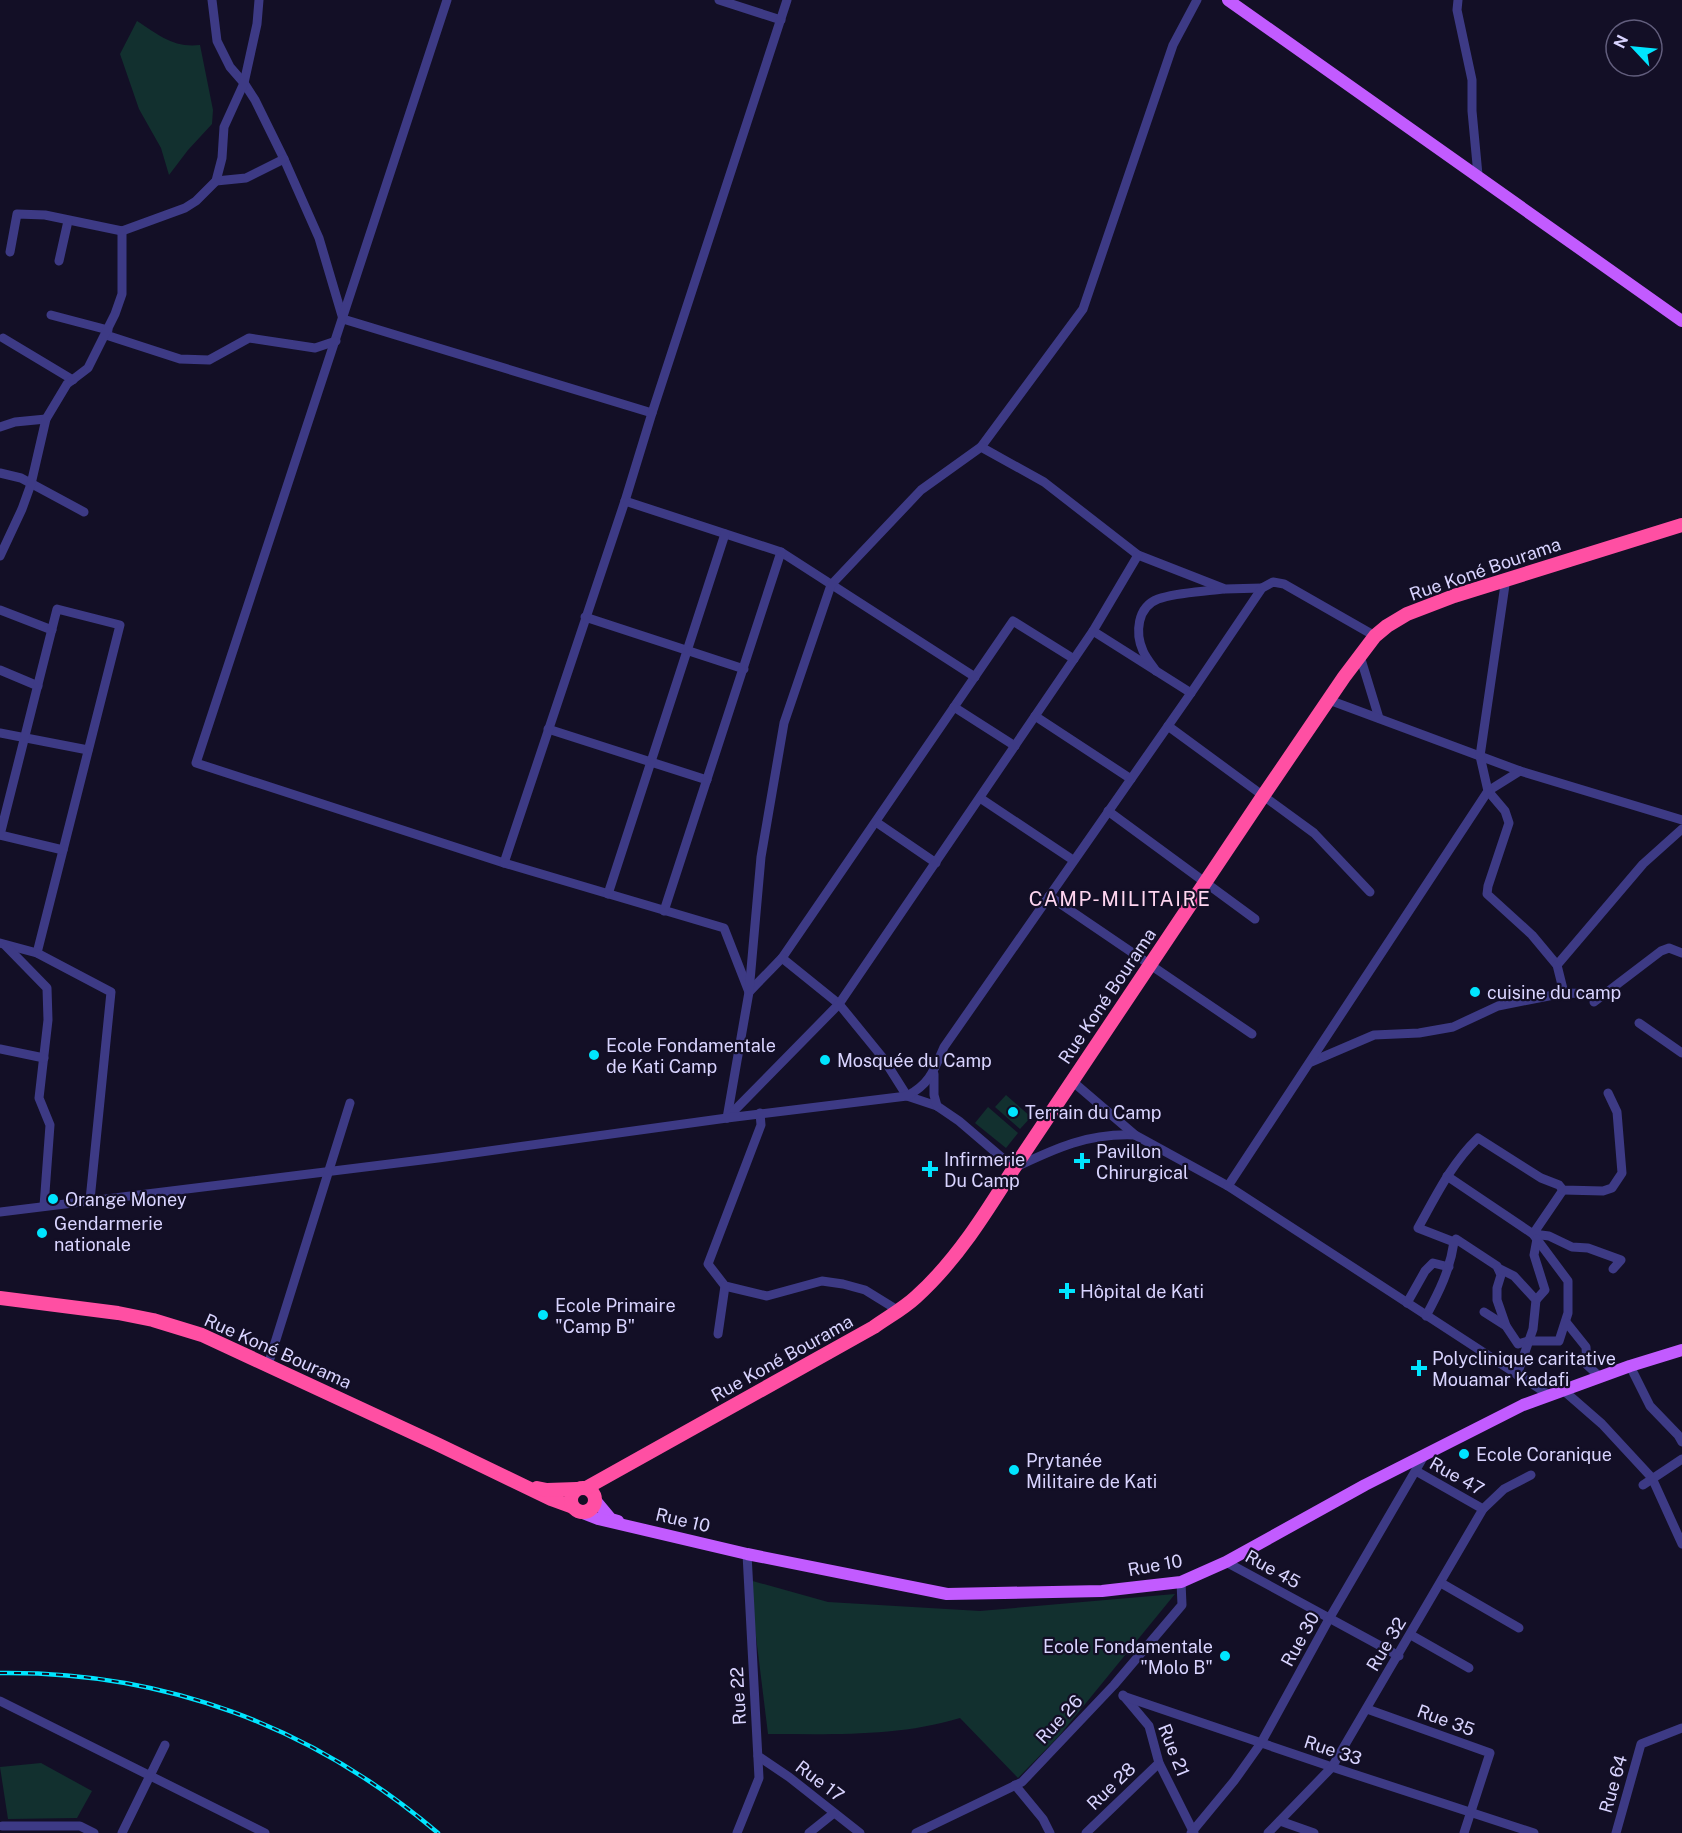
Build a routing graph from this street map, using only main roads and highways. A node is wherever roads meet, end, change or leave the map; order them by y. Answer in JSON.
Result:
{"nodes":[{"id":1,"x":1227,"y":0,"type":"edge"},
{"id":2,"x":1682,"y":321,"type":"edge"},
{"id":3,"x":1682,"y":525,"type":"edge"},
{"id":4,"x":0,"y":1298,"type":"edge"},
{"id":5,"x":1682,"y":1350,"type":"edge"},
{"id":6,"x":526,"y":1486,"type":"junction"},
{"id":7,"x":588,"y":1494,"type":"junction"},
{"id":8,"x":576,"y":1510,"type":"junction"},
{"id":9,"x":627,"y":1526,"type":"junction"}],
"edges":[{"from":1,"to":2,"type":"main road"},
{"from":3,"to":7,"type":"highway","name":"Rue Koné Bourama"},
{"from":4,"to":6,"type":"highway","name":"Rue Koné Bourama"},
{"from":5,"to":9,"type":"main road","name":"Rue 10"},
{"from":6,"to":7,"type":"highway","name":"Rue Koné Bourama"},
{"from":6,"to":8,"type":"highway","name":"Rue Koné Bourama"},
{"from":7,"to":8,"type":"highway"},
{"from":7,"to":8,"type":"highway"},
{"from":7,"to":9,"type":"main road","name":"Rue 10"},
{"from":8,"to":9,"type":"main road","name":"Rue 10"}]}
